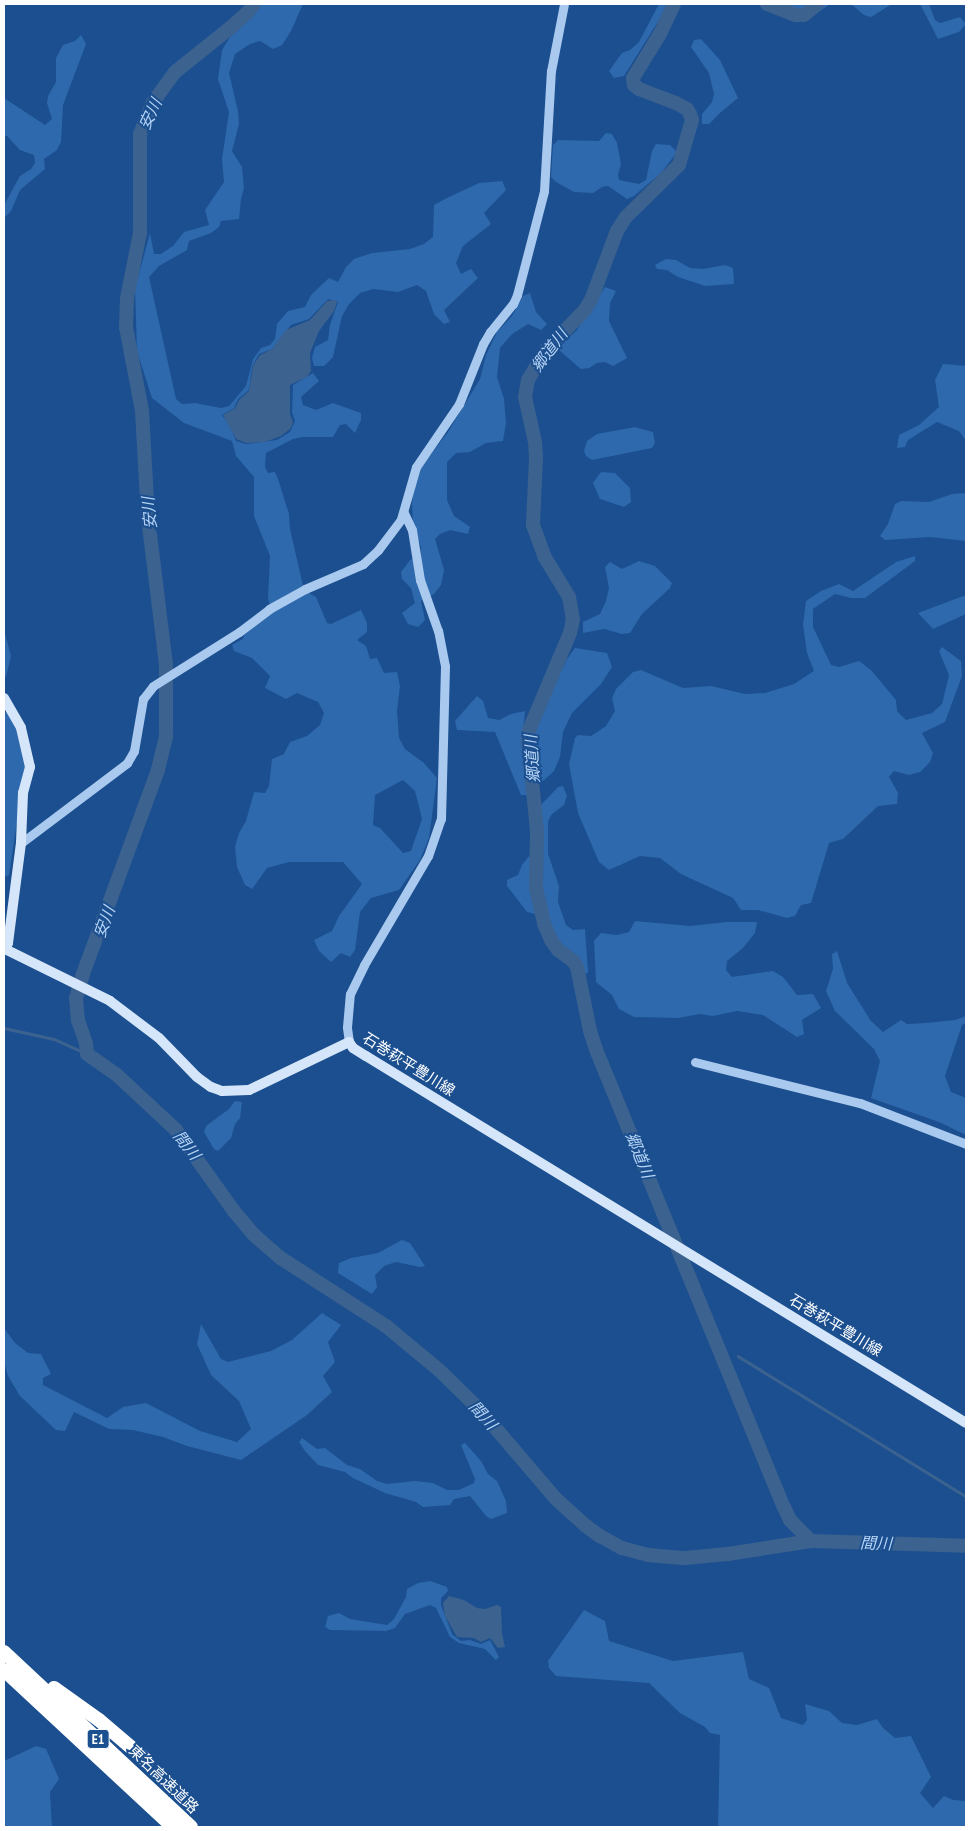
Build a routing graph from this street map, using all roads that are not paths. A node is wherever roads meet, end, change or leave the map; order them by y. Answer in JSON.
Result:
{"nodes":[{"id":1,"x":564,"y":4,"type":"edge"},
{"id":2,"x":404,"y":513,"type":"junction"},
{"id":3,"x":4,"y":698,"type":"edge"},
{"id":4,"x":21,"y":843,"type":"junction"},
{"id":5,"x":4,"y":949,"type":"edge"},
{"id":6,"x":349,"y":1042,"type":"junction"},
{"id":7,"x":695,"y":1062,"type":"dead end"},
{"id":8,"x":966,"y":1144,"type":"edge"},
{"id":9,"x":966,"y":1423,"type":"edge"},
{"id":10,"x":6,"y":1660,"type":"edge"},
{"id":11,"x":148,"y":1761,"type":"dead end"},
{"id":12,"x":173,"y":1827,"type":"edge"},
{"id":13,"x":191,"y":1827,"type":"edge"}],
"edges":[{"from":1,"to":2,"type":"street"},
{"from":2,"to":4,"type":"street"},
{"from":2,"to":6,"type":"street"},
{"from":3,"to":4,"type":"main road"},
{"from":4,"to":5,"type":"main road"},
{"from":5,"to":6,"type":"main road","name":"石巻萩平豊川線"},
{"from":6,"to":9,"type":"main road","name":"石巻萩平豊川線"},
{"from":7,"to":8,"type":"street"},
{"from":10,"to":11,"type":"highway"},
{"from":10,"to":12,"type":"highway","name":"東名高速道路","number":"E1"},
{"from":10,"to":13,"type":"highway","name":"東名高速道路","number":"E1"}]}
